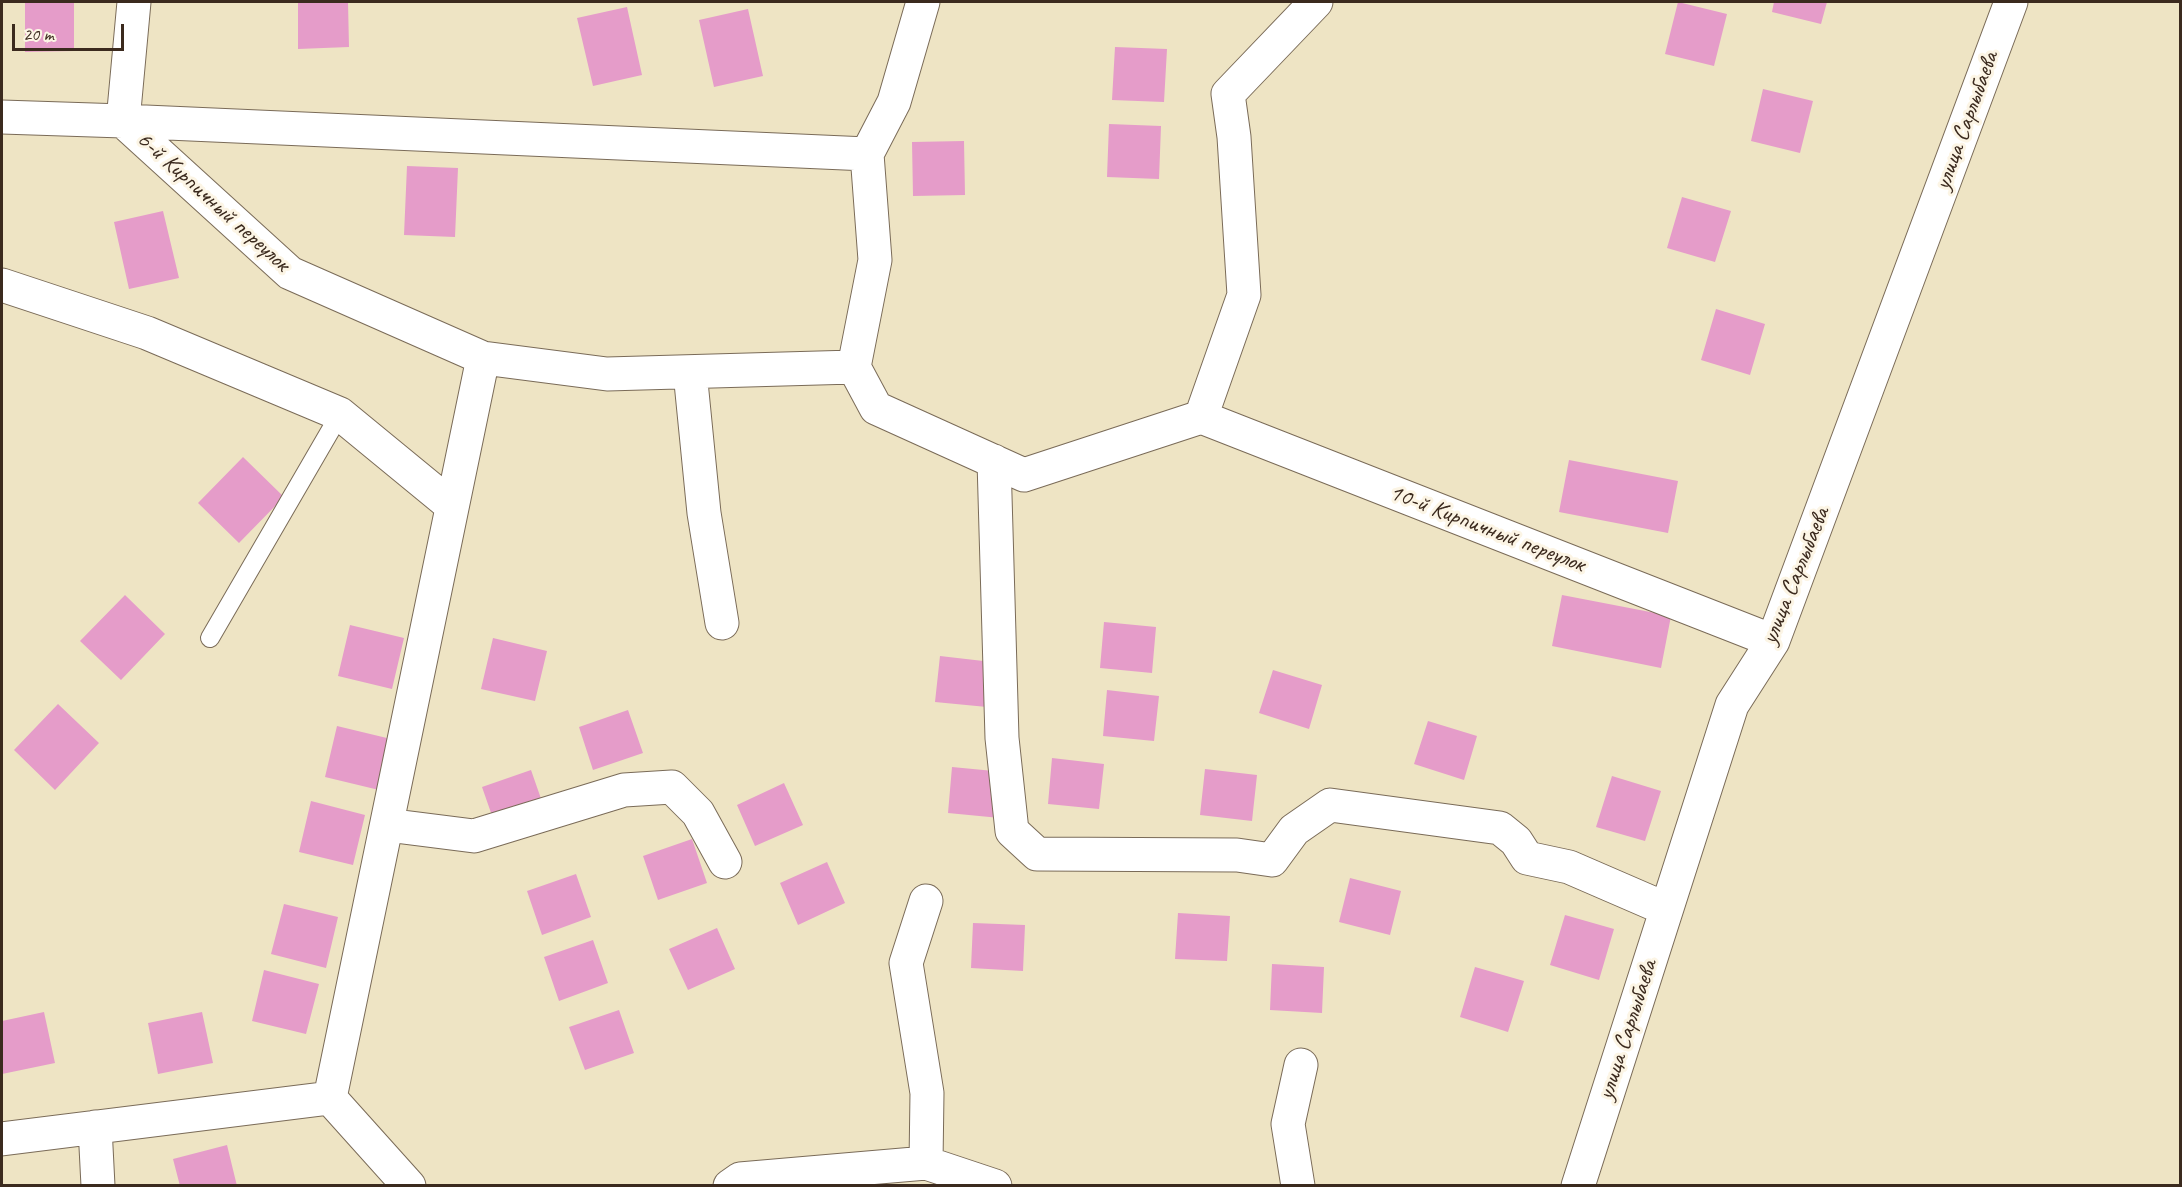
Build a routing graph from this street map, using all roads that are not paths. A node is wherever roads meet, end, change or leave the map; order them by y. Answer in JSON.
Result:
{"nodes":[{"id":1,"x":134,"y":2,"type":"edge"},
{"id":2,"x":923,"y":2,"type":"edge"},
{"id":3,"x":1316,"y":2,"type":"edge"},
{"id":4,"x":2011,"y":2,"type":"edge"},
{"id":5,"x":2,"y":117,"type":"edge"},
{"id":6,"x":123,"y":122,"type":"junction"},
{"id":7,"x":867,"y":154,"type":"junction"},
{"id":8,"x":2,"y":285,"type":"edge"},
{"id":9,"x":483,"y":358,"type":"junction"},
{"id":10,"x":854,"y":367,"type":"junction"},
{"id":11,"x":690,"y":372,"type":"junction"},
{"id":12,"x":340,"y":414,"type":"junction"},
{"id":13,"x":1201,"y":417,"type":"junction"},
{"id":14,"x":994,"y":461,"type":"junction"},
{"id":15,"x":452,"y":506,"type":"junction"},
{"id":16,"x":722,"y":623,"type":"dead end"},
{"id":17,"x":210,"y":638,"type":"dead end"},
{"id":18,"x":1773,"y":641,"type":"junction"},
{"id":19,"x":387,"y":825,"type":"junction"},
{"id":20,"x":725,"y":862,"type":"dead end"},
{"id":21,"x":926,"y":901,"type":"dead end"},
{"id":22,"x":1666,"y":909,"type":"junction"},
{"id":23,"x":1301,"y":1065,"type":"dead end"},
{"id":24,"x":330,"y":1098,"type":"junction"},
{"id":25,"x":95,"y":1127,"type":"junction"},
{"id":26,"x":2,"y":1139,"type":"edge"},
{"id":27,"x":926,"y":1163,"type":"junction"},
{"id":28,"x":98,"y":1185,"type":"edge"},
{"id":29,"x":409,"y":1185,"type":"edge"},
{"id":30,"x":730,"y":1185,"type":"edge"},
{"id":31,"x":995,"y":1185,"type":"edge"},
{"id":32,"x":1298,"y":1185,"type":"edge"},
{"id":33,"x":1578,"y":1185,"type":"edge"}],
"edges":[{"from":1,"to":6,"type":"street"},
{"from":2,"to":7,"type":"street"},
{"from":3,"to":13,"type":"street"},
{"from":4,"to":18,"type":"street","name":"улица Сарлыбаева"},
{"from":5,"to":6,"type":"street","name":"6-й Кирпичный переулок"},
{"from":6,"to":7,"type":"street"},
{"from":6,"to":9,"type":"street","name":"6-й Кирпичный переулок"},
{"from":7,"to":10,"type":"street"},
{"from":8,"to":12,"type":"street"},
{"from":9,"to":11,"type":"street","name":"6-й Кирпичный переулок"},
{"from":9,"to":15,"type":"street"},
{"from":10,"to":11,"type":"street","name":"6-й Кирпичный переулок"},
{"from":10,"to":14,"type":"street"},
{"from":11,"to":16,"type":"street"},
{"from":12,"to":15,"type":"street"},
{"from":12,"to":17,"type":"lane"},
{"from":13,"to":14,"type":"street"},
{"from":13,"to":18,"type":"street","name":"10-й Кирпичный переулок"},
{"from":14,"to":22,"type":"street"},
{"from":15,"to":19,"type":"street"},
{"from":18,"to":22,"type":"street","name":"улица Сарлыбаева"},
{"from":19,"to":20,"type":"street"},
{"from":19,"to":24,"type":"street"},
{"from":21,"to":27,"type":"street"},
{"from":22,"to":33,"type":"street","name":"улица Сарлыбаева"},
{"from":23,"to":32,"type":"street"},
{"from":24,"to":25,"type":"street"},
{"from":24,"to":29,"type":"street"},
{"from":25,"to":26,"type":"street"},
{"from":25,"to":28,"type":"street"},
{"from":27,"to":30,"type":"street"},
{"from":27,"to":31,"type":"street"}]}
